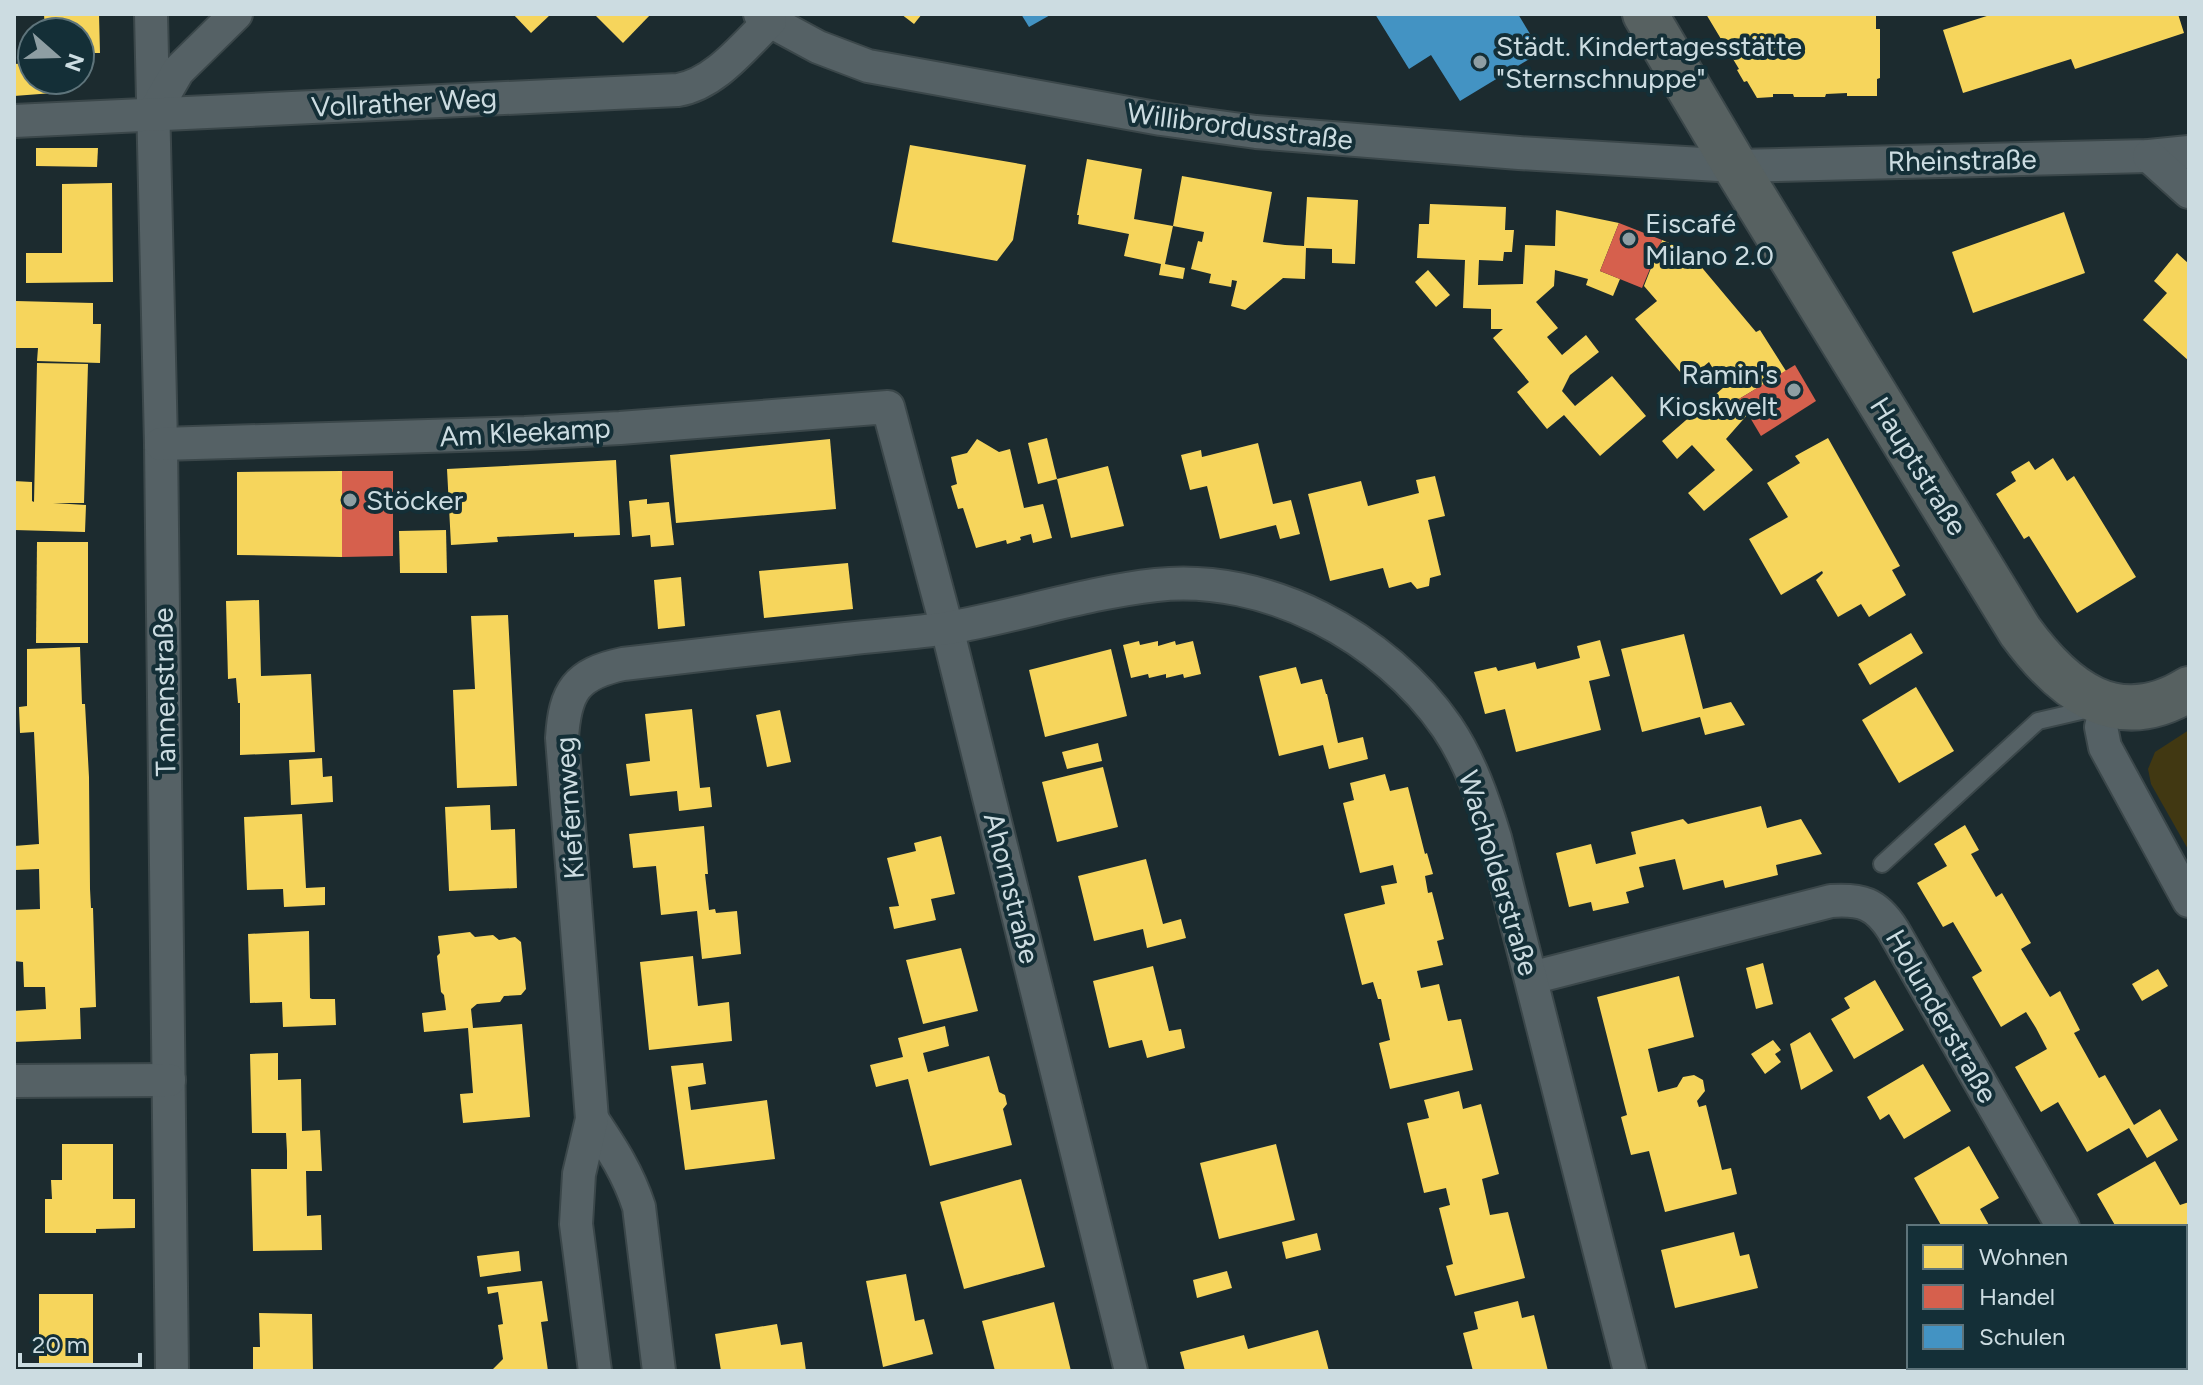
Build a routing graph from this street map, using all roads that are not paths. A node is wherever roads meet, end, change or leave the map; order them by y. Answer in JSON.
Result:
{"nodes":[{"id":1,"x":151,"y":14,"type":"edge"},
{"id":2,"x":236,"y":14,"type":"edge"},
{"id":3,"x":1645,"y":14,"type":"edge"},
{"id":4,"x":765,"y":18,"type":"edge"},
{"id":5,"x":153,"y":114,"type":"junction"},
{"id":6,"x":14,"y":121,"type":"edge"},
{"id":7,"x":2189,"y":152,"type":"edge"},
{"id":8,"x":2149,"y":156,"type":"junction"},
{"id":9,"x":1735,"y":166,"type":"junction"},
{"id":10,"x":2189,"y":192,"type":"edge"},
{"id":11,"x":888,"y":407,"type":"joint"},
{"id":12,"x":161,"y":444,"type":"junction"},
{"id":13,"x":947,"y":628,"type":"junction"},
{"id":14,"x":2189,"y":689,"type":"edge"},
{"id":15,"x":2107,"y":704,"type":"junction"},
{"id":16,"x":1882,"y":864,"type":"dead end"},
{"id":17,"x":2189,"y":901,"type":"edge"},
{"id":18,"x":1531,"y":978,"type":"junction"},
{"id":19,"x":169,"y":1080,"type":"junction"},
{"id":20,"x":14,"y":1081,"type":"edge"},
{"id":21,"x":592,"y":1119,"type":"junction"},
{"id":22,"x":2062,"y":1225,"type":"edge"},
{"id":23,"x":172,"y":1371,"type":"edge"},
{"id":24,"x":595,"y":1371,"type":"edge"},
{"id":25,"x":659,"y":1371,"type":"edge"},
{"id":26,"x":1131,"y":1371,"type":"edge"},
{"id":27,"x":1630,"y":1371,"type":"edge"}],
"edges":[{"from":1,"to":5,"type":"street","name":"Tannenstraße"},
{"from":2,"to":5,"type":"street"},
{"from":3,"to":9,"type":"street","name":"Hauptstraße"},
{"from":4,"to":5,"type":"street","name":"Vollrather Weg"},
{"from":4,"to":9,"type":"street","name":"Willibrordusstraße"},
{"from":5,"to":6,"type":"street","name":"Vollrather Weg"},
{"from":5,"to":12,"type":"street","name":"Tannenstraße"},
{"from":7,"to":8,"type":"street","name":"Rheinstraße"},
{"from":8,"to":9,"type":"street","name":"Rheinstraße"},
{"from":8,"to":10,"type":"street"},
{"from":9,"to":15,"type":"street","name":"Hauptstraße"},
{"from":11,"to":12,"type":"street","name":"Am Kleekamp"},
{"from":11,"to":13,"type":"street","name":"Ahornstraße"},
{"from":12,"to":19,"type":"street","name":"Tannenstraße"},
{"from":13,"to":18,"type":"street","name":"Wacholderstraße"},
{"from":13,"to":21,"type":"street","name":"Kiefernweg"},
{"from":13,"to":26,"type":"street","name":"Ahornstraße"},
{"from":14,"to":15,"type":"street"},
{"from":15,"to":16,"type":"lane"},
{"from":15,"to":17,"type":"street"},
{"from":18,"to":22,"type":"street","name":"Holunderstraße"},
{"from":18,"to":27,"type":"street","name":"Wacholderstraße"},
{"from":19,"to":20,"type":"street"},
{"from":19,"to":23,"type":"street","name":"Tannenstraße"},
{"from":21,"to":24,"type":"street","name":"Kiefernweg"},
{"from":21,"to":25,"type":"street","name":"Kiefernweg"}]}
